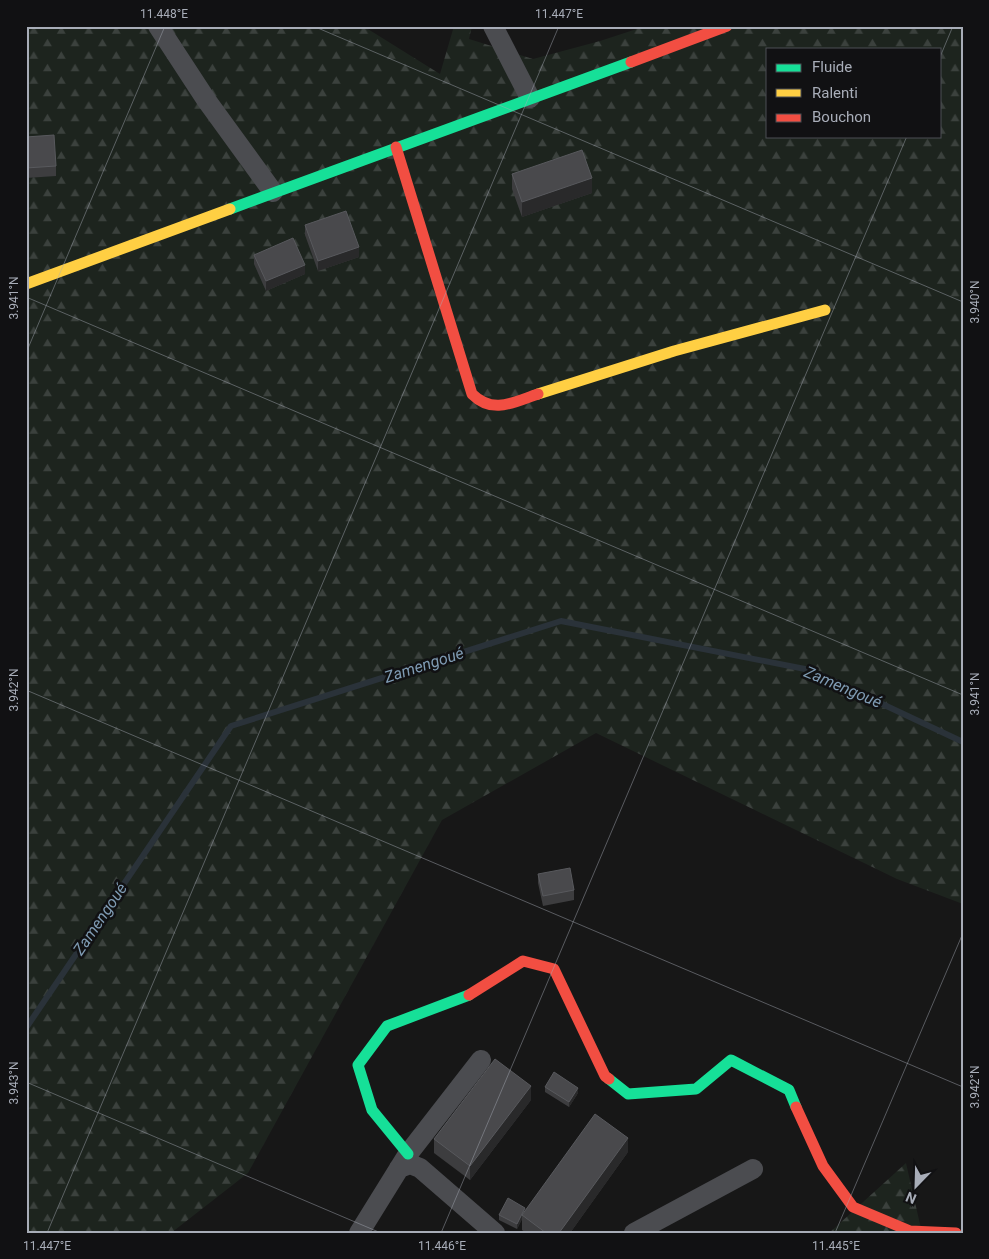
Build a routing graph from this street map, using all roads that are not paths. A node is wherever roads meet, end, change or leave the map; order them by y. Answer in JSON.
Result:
{"nodes":[{"id":1,"x":158,"y":26,"type":"edge"},
{"id":2,"x":493,"y":26,"type":"edge"},
{"id":3,"x":727,"y":26,"type":"edge"},
{"id":4,"x":530,"y":98,"type":"junction"},
{"id":5,"x":396,"y":147,"type":"junction"},
{"id":6,"x":273,"y":192,"type":"junction"},
{"id":7,"x":26,"y":284,"type":"edge"},
{"id":8,"x":825,"y":310,"type":"dead end"},
{"id":9,"x":481,"y":1060,"type":"dead end"},
{"id":10,"x":404,"y":1161,"type":"junction"},
{"id":11,"x":753,"y":1169,"type":"dead end"},
{"id":12,"x":359,"y":1233,"type":"edge"},
{"id":13,"x":495,"y":1233,"type":"edge"},
{"id":14,"x":634,"y":1233,"type":"edge"},
{"id":15,"x":956,"y":1233,"type":"edge"}],
"edges":[{"from":1,"to":6,"type":"street"},
{"from":2,"to":4,"type":"street"},
{"from":3,"to":4,"type":"street"},
{"from":4,"to":5,"type":"street"},
{"from":5,"to":6,"type":"street"},
{"from":5,"to":8,"type":"street"},
{"from":6,"to":7,"type":"street"},
{"from":9,"to":10,"type":"street"},
{"from":10,"to":12,"type":"street"},
{"from":10,"to":13,"type":"street"},
{"from":10,"to":15,"type":"street"},
{"from":11,"to":14,"type":"street"}]}
